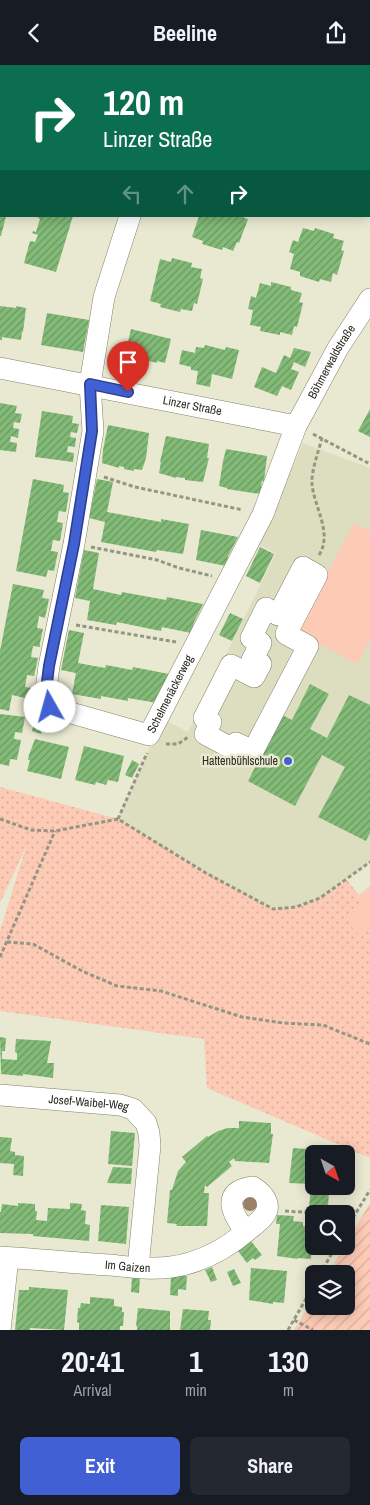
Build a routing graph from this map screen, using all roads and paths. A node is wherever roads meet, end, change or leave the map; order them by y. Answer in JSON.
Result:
{"nodes":[{"id":1,"x":130,"y":217,"type":"edge"},
{"id":2,"x":370,"y":299,"type":"edge"},
{"id":3,"x":0,"y":368,"type":"edge"},
{"id":4,"x":90,"y":384,"type":"junction"},
{"id":5,"x":296,"y":426,"type":"junction"},
{"id":6,"x":322,"y":438,"type":"junction"},
{"id":7,"x":370,"y":464,"type":"edge"},
{"id":8,"x":111,"y":478,"type":"dead end"},
{"id":9,"x":249,"y":511,"type":"dead end"},
{"id":10,"x":96,"y":548,"type":"dead end"},
{"id":11,"x":193,"y":571,"type":"dead end"},
{"id":12,"x":310,"y":571,"type":"junction"},
{"id":13,"x":81,"y":626,"type":"dead end"},
{"id":14,"x":158,"y":639,"type":"dead end"},
{"id":15,"x":204,"y":734,"type":"junction"},
{"id":16,"x":149,"y":735,"type":"junction"},
{"id":17,"x":0,"y":819,"type":"edge"},
{"id":18,"x":118,"y":819,"type":"junction"},
{"id":19,"x":55,"y":831,"type":"junction"},
{"id":20,"x":370,"y":862,"type":"edge"},
{"id":21,"x":7,"y":942,"type":"junction"},
{"id":22,"x":0,"y":956,"type":"edge"},
{"id":23,"x":370,"y":1044,"type":"edge"},
{"id":24,"x":0,"y":1095,"type":"edge"},
{"id":25,"x":370,"y":1190,"type":"edge"},
{"id":26,"x":267,"y":1211,"type":"junction"},
{"id":27,"x":305,"y":1213,"type":"edge"},
{"id":28,"x":355,"y":1214,"type":"edge"},
{"id":29,"x":246,"y":1232,"type":"junction"},
{"id":30,"x":4,"y":1257,"type":"edge"},
{"id":31,"x":138,"y":1267,"type":"junction"},
{"id":32,"x":305,"y":1301,"type":"edge"},
{"id":33,"x":294,"y":1320,"type":"junction"},
{"id":34,"x":0,"y":1330,"type":"edge"},
{"id":35,"x":288,"y":1330,"type":"edge"},
{"id":36,"x":313,"y":1330,"type":"edge"}],
"edges":[{"from":1,"to":4,"type":"street"},
{"from":2,"to":5,"type":"street","name":"Böhmerwaldstraße"},
{"from":3,"to":4,"type":"street","name":"Linzer Straße"},
{"from":4,"to":5,"type":"street","name":"Linzer Straße"},
{"from":4,"to":16,"type":"street","name":"Schelmenäckerweg"},
{"from":5,"to":6,"type":"path"},
{"from":5,"to":16,"type":"street","name":"Schelmenäckerweg"},
{"from":6,"to":7,"type":"path"},
{"from":6,"to":12,"type":"path"},
{"from":8,"to":9,"type":"path"},
{"from":10,"to":11,"type":"path"},
{"from":12,"to":15,"type":"street"},
{"from":12,"to":15,"type":"street"},
{"from":13,"to":14,"type":"path"},
{"from":15,"to":16,"type":"path"},
{"from":16,"to":18,"type":"path"},
{"from":17,"to":19,"type":"path"},
{"from":18,"to":19,"type":"path"},
{"from":18,"to":20,"type":"path"},
{"from":19,"to":21,"type":"path"},
{"from":21,"to":22,"type":"path"},
{"from":21,"to":23,"type":"path"},
{"from":24,"to":31,"type":"street","name":"Josef-Waibel-Weg"},
{"from":25,"to":28,"type":"path"},
{"from":26,"to":27,"type":"path"},
{"from":26,"to":29,"type":"street","name":"Im Gaizen"},
{"from":26,"to":29,"type":"street"},
{"from":29,"to":31,"type":"street","name":"Im Gaizen"},
{"from":30,"to":31,"type":"street","name":"Im Gaizen"},
{"from":30,"to":34,"type":"street"},
{"from":32,"to":33,"type":"path"},
{"from":33,"to":35,"type":"path"},
{"from":33,"to":36,"type":"path"}]}
